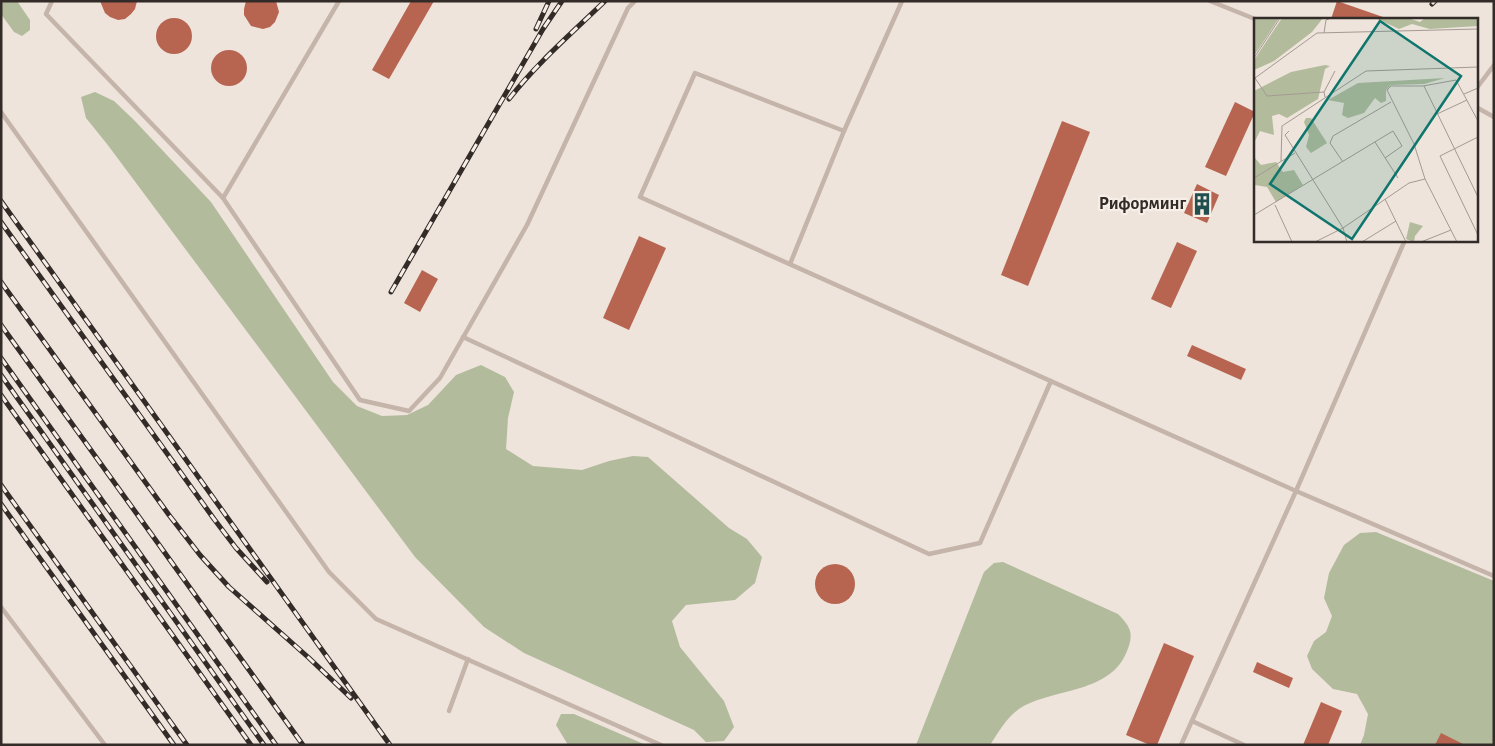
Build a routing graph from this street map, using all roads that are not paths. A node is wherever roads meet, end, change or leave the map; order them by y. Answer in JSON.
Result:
{"nodes":[{"id":1,"x":52,"y":1,"type":"edge"},
{"id":2,"x":339,"y":1,"type":"edge"},
{"id":3,"x":635,"y":1,"type":"edge"},
{"id":4,"x":902,"y":1,"type":"edge"},
{"id":5,"x":1210,"y":1,"type":"edge"},
{"id":6,"x":1254,"y":19,"type":"edge"},
{"id":7,"x":1494,"y":65,"type":"edge"},
{"id":8,"x":1478,"y":86,"type":"edge"},
{"id":9,"x":1478,"y":108,"type":"edge"},
{"id":10,"x":1,"y":112,"type":"edge"},
{"id":11,"x":1494,"y":117,"type":"edge"},
{"id":12,"x":844,"y":130,"type":"junction"},
{"id":13,"x":223,"y":198,"type":"junction"},
{"id":14,"x":1404,"y":241,"type":"edge"},
{"id":15,"x":790,"y":264,"type":"junction"},
{"id":16,"x":463,"y":337,"type":"junction"},
{"id":17,"x":1051,"y":381,"type":"junction"},
{"id":18,"x":1296,"y":491,"type":"junction"},
{"id":19,"x":1494,"y":576,"type":"edge"},
{"id":20,"x":1,"y":606,"type":"edge"},
{"id":21,"x":468,"y":660,"type":"junction"},
{"id":22,"x":449,"y":711,"type":"dead end"},
{"id":23,"x":1192,"y":721,"type":"junction"},
{"id":24,"x":105,"y":745,"type":"edge"},
{"id":25,"x":661,"y":745,"type":"edge"},
{"id":26,"x":1181,"y":745,"type":"edge"},
{"id":27,"x":1244,"y":745,"type":"edge"}],
"edges":[{"from":1,"to":13,"type":"lane"},
{"from":2,"to":13,"type":"lane"},
{"from":3,"to":16,"type":"lane"},
{"from":4,"to":12,"type":"lane"},
{"from":5,"to":6,"type":"lane"},
{"from":7,"to":8,"type":"lane"},
{"from":9,"to":11,"type":"lane"},
{"from":10,"to":21,"type":"lane"},
{"from":12,"to":15,"type":"lane"},
{"from":12,"to":15,"type":"lane"},
{"from":13,"to":16,"type":"lane"},
{"from":14,"to":18,"type":"lane"},
{"from":15,"to":17,"type":"lane"},
{"from":16,"to":17,"type":"lane"},
{"from":17,"to":18,"type":"lane"},
{"from":18,"to":19,"type":"lane"},
{"from":18,"to":23,"type":"lane"},
{"from":20,"to":24,"type":"lane"},
{"from":21,"to":22,"type":"lane"},
{"from":21,"to":25,"type":"lane"},
{"from":23,"to":26,"type":"lane"},
{"from":23,"to":27,"type":"lane"}]}
